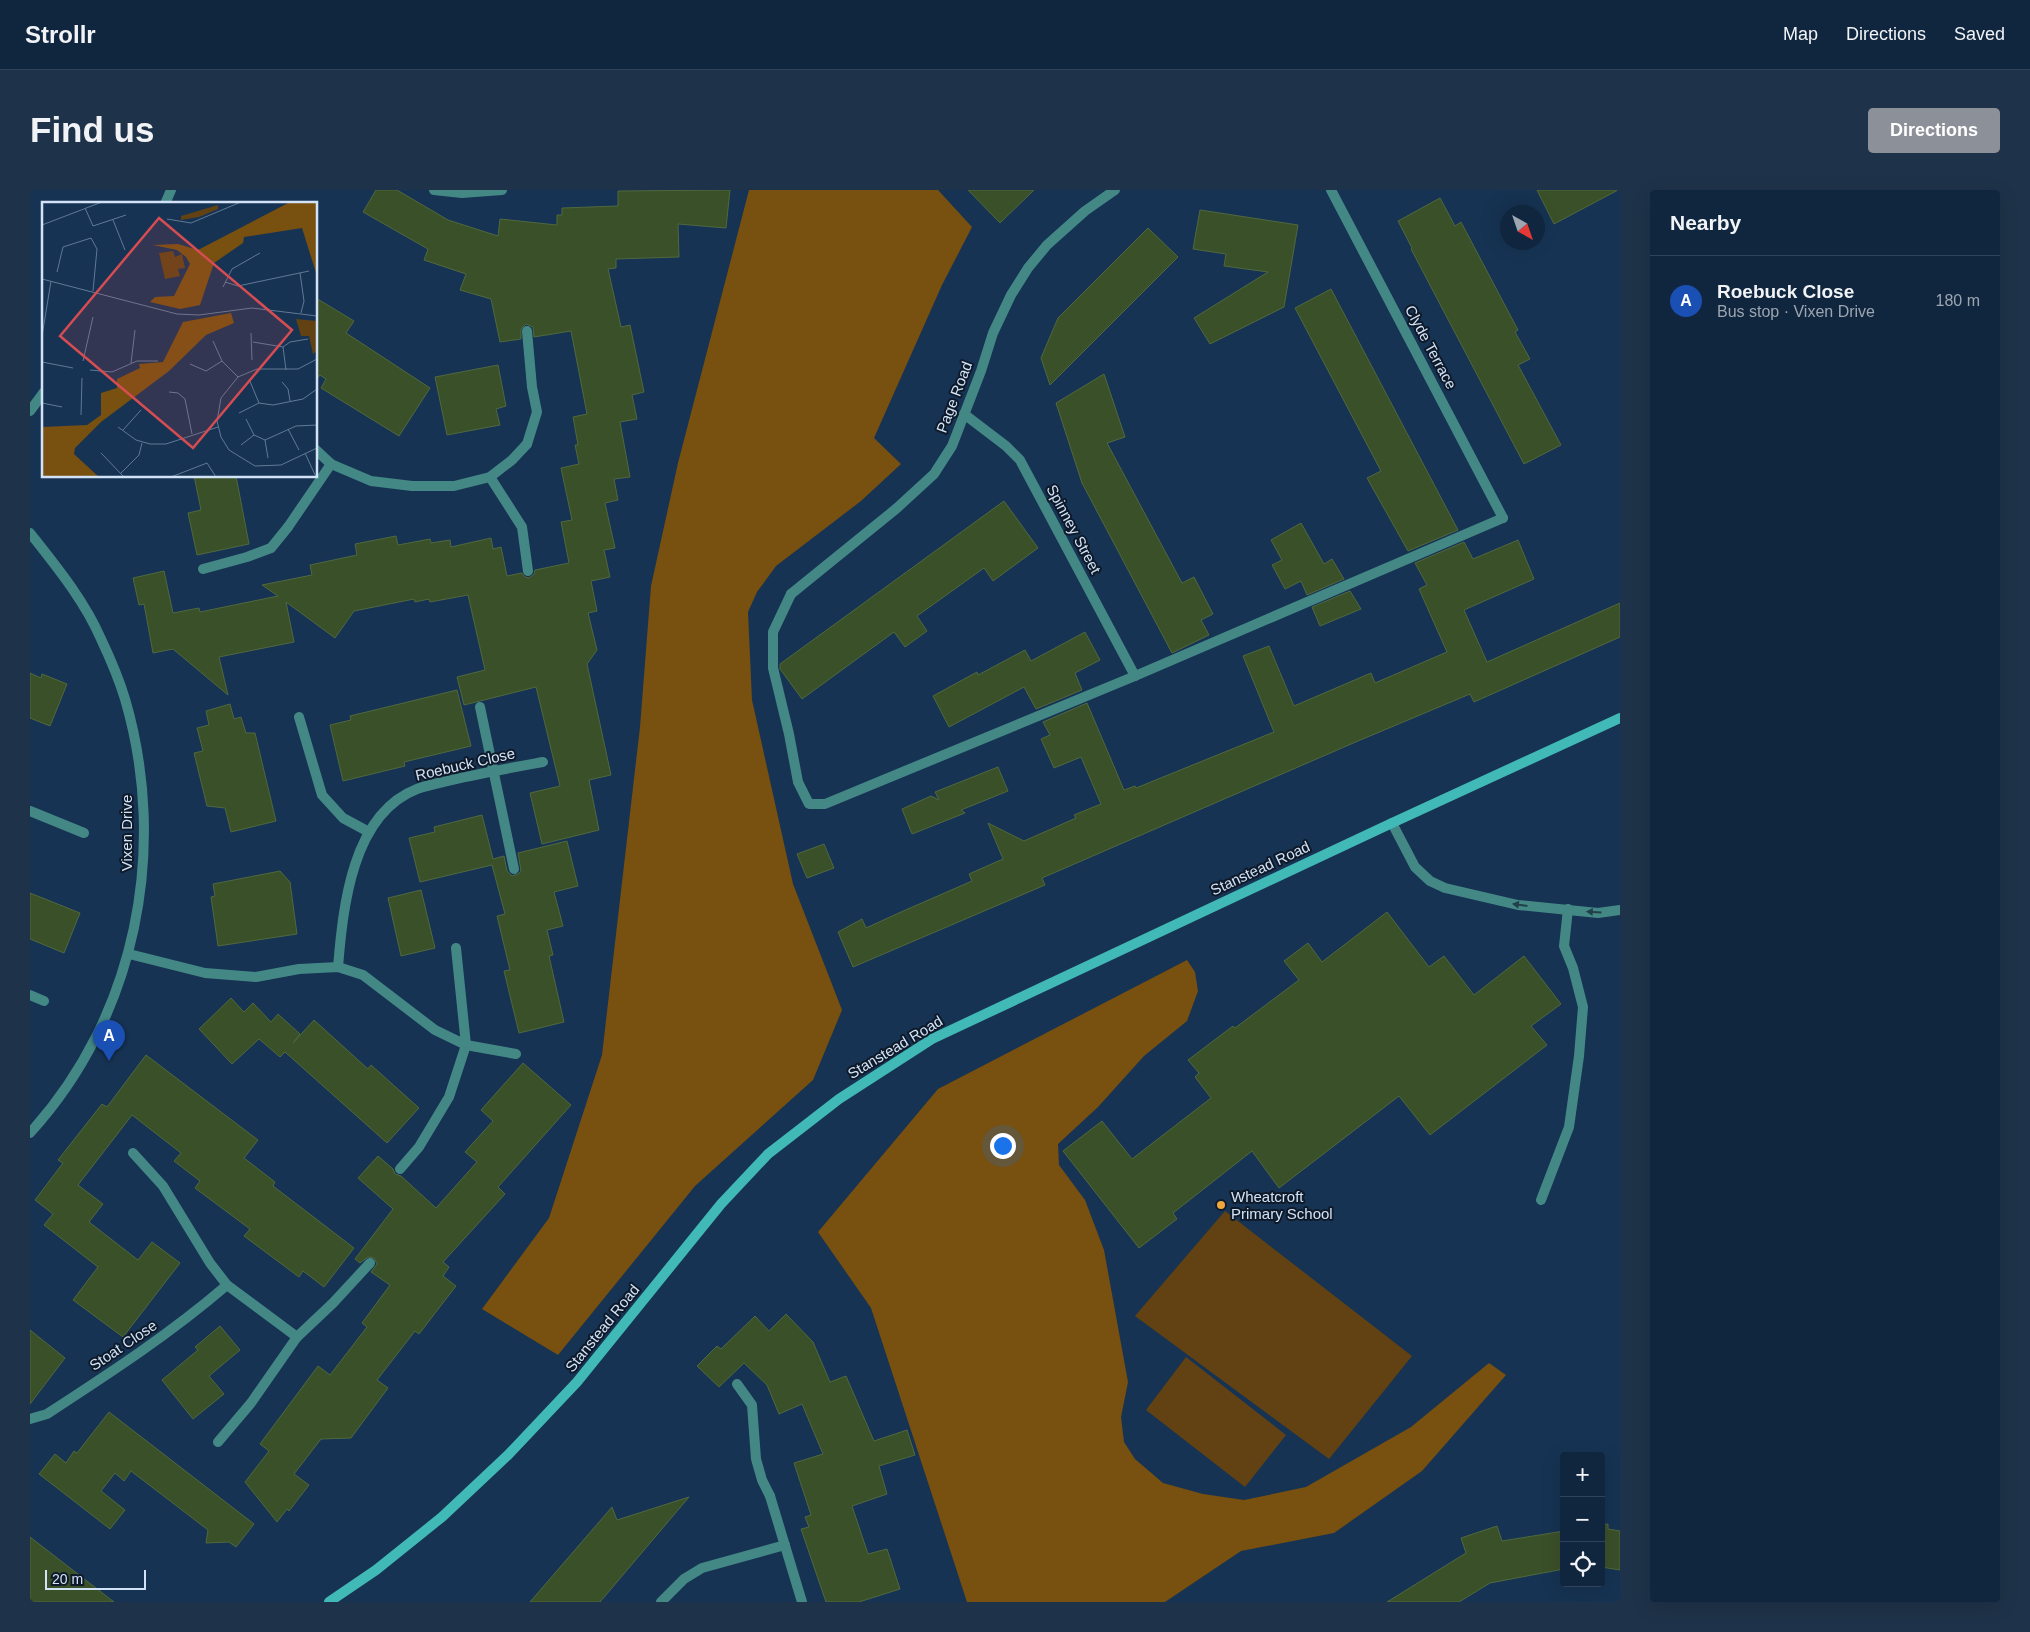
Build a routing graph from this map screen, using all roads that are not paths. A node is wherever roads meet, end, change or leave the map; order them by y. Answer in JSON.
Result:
{"nodes":[{"id":1,"x":171,"y":190,"type":"edge"},
{"id":2,"x":434,"y":190,"type":"edge"},
{"id":3,"x":502,"y":190,"type":"edge"},
{"id":4,"x":1115,"y":190,"type":"edge"},
{"id":5,"x":1331,"y":190,"type":"edge"},
{"id":6,"x":166,"y":202,"type":"edge"},
{"id":7,"x":527,"y":331,"type":"dead end"},
{"id":8,"x":42,"y":395,"type":"edge"},
{"id":9,"x":30,"y":411,"type":"edge"},
{"id":10,"x":964,"y":414,"type":"junction"},
{"id":11,"x":318,"y":452,"type":"edge"},
{"id":12,"x":331,"y":464,"type":"junction"},
{"id":13,"x":490,"y":477,"type":"junction"},
{"id":14,"x":30,"y":533,"type":"edge"},
{"id":15,"x":203,"y":569,"type":"dead end"},
{"id":16,"x":528,"y":572,"type":"dead end"},
{"id":17,"x":1135,"y":676,"type":"junction"},
{"id":18,"x":480,"y":707,"type":"dead end"},
{"id":19,"x":300,"y":717,"type":"dead end"},
{"id":20,"x":1620,"y":718,"type":"edge"},
{"id":21,"x":543,"y":762,"type":"dead end"},
{"id":22,"x":493,"y":771,"type":"junction"},
{"id":23,"x":30,"y":810,"type":"edge"},
{"id":24,"x":1392,"y":823,"type":"junction"},
{"id":25,"x":84,"y":832,"type":"dead end"},
{"id":26,"x":369,"y":832,"type":"junction"},
{"id":27,"x":514,"y":869,"type":"dead end"},
{"id":28,"x":1568,"y":909,"type":"junction"},
{"id":29,"x":1620,"y":910,"type":"edge"},
{"id":30,"x":456,"y":948,"type":"dead end"},
{"id":31,"x":129,"y":954,"type":"junction"},
{"id":32,"x":338,"y":967,"type":"junction"},
{"id":33,"x":30,"y":995,"type":"edge"},
{"id":34,"x":44,"y":1001,"type":"dead end"},
{"id":35,"x":466,"y":1045,"type":"junction"},
{"id":36,"x":516,"y":1054,"type":"dead end"},
{"id":37,"x":30,"y":1133,"type":"edge"},
{"id":38,"x":133,"y":1153,"type":"dead end"},
{"id":39,"x":400,"y":1169,"type":"dead end"},
{"id":40,"x":1541,"y":1200,"type":"dead end"},
{"id":41,"x":370,"y":1263,"type":"dead end"},
{"id":42,"x":227,"y":1285,"type":"junction"},
{"id":43,"x":297,"y":1337,"type":"junction"},
{"id":44,"x":737,"y":1384,"type":"dead end"},
{"id":45,"x":30,"y":1419,"type":"edge"},
{"id":46,"x":218,"y":1442,"type":"dead end"},
{"id":47,"x":785,"y":1545,"type":"junction"},
{"id":48,"x":329,"y":1602,"type":"edge"},
{"id":49,"x":662,"y":1602,"type":"edge"},
{"id":50,"x":802,"y":1602,"type":"edge"}],
"edges":[{"from":1,"to":6,"type":"street"},
{"from":2,"to":3,"type":"street"},
{"from":4,"to":10,"type":"street","name":"Page Road"},
{"from":5,"to":17,"type":"street","name":"Clyde Terrace"},
{"from":7,"to":13,"type":"street"},
{"from":8,"to":9,"type":"street"},
{"from":10,"to":17,"type":"street","name":"Spinney Street"},
{"from":10,"to":17,"type":"street","name":"Page Road"},
{"from":11,"to":12,"type":"street"},
{"from":12,"to":13,"type":"street"},
{"from":12,"to":15,"type":"street"},
{"from":13,"to":16,"type":"street"},
{"from":14,"to":31,"type":"street","name":"Vixen Drive"},
{"from":18,"to":22,"type":"street"},
{"from":19,"to":26,"type":"street"},
{"from":20,"to":24,"type":"main road","name":"Stanstead Road"},
{"from":21,"to":22,"type":"street","name":"Roebuck Close"},
{"from":22,"to":26,"type":"street","name":"Roebuck Close"},
{"from":22,"to":27,"type":"street"},
{"from":23,"to":25,"type":"street"},
{"from":28,"to":24,"type":"street","one_way":true},
{"from":24,"to":48,"type":"main road","name":"Stanstead Road"},
{"from":26,"to":32,"type":"street","name":"Roebuck Close"},
{"from":29,"to":28,"type":"street","one_way":true},
{"from":28,"to":40,"type":"street"},
{"from":30,"to":35,"type":"street"},
{"from":31,"to":32,"type":"street"},
{"from":31,"to":37,"type":"street","name":"Vixen Drive"},
{"from":32,"to":35,"type":"street"},
{"from":33,"to":34,"type":"street"},
{"from":35,"to":36,"type":"street"},
{"from":35,"to":39,"type":"street"},
{"from":38,"to":42,"type":"street"},
{"from":41,"to":43,"type":"street"},
{"from":42,"to":43,"type":"street"},
{"from":42,"to":45,"type":"street","name":"Stoat Close"},
{"from":43,"to":46,"type":"street"},
{"from":44,"to":47,"type":"street"},
{"from":47,"to":49,"type":"street"},
{"from":47,"to":50,"type":"street"}]}
